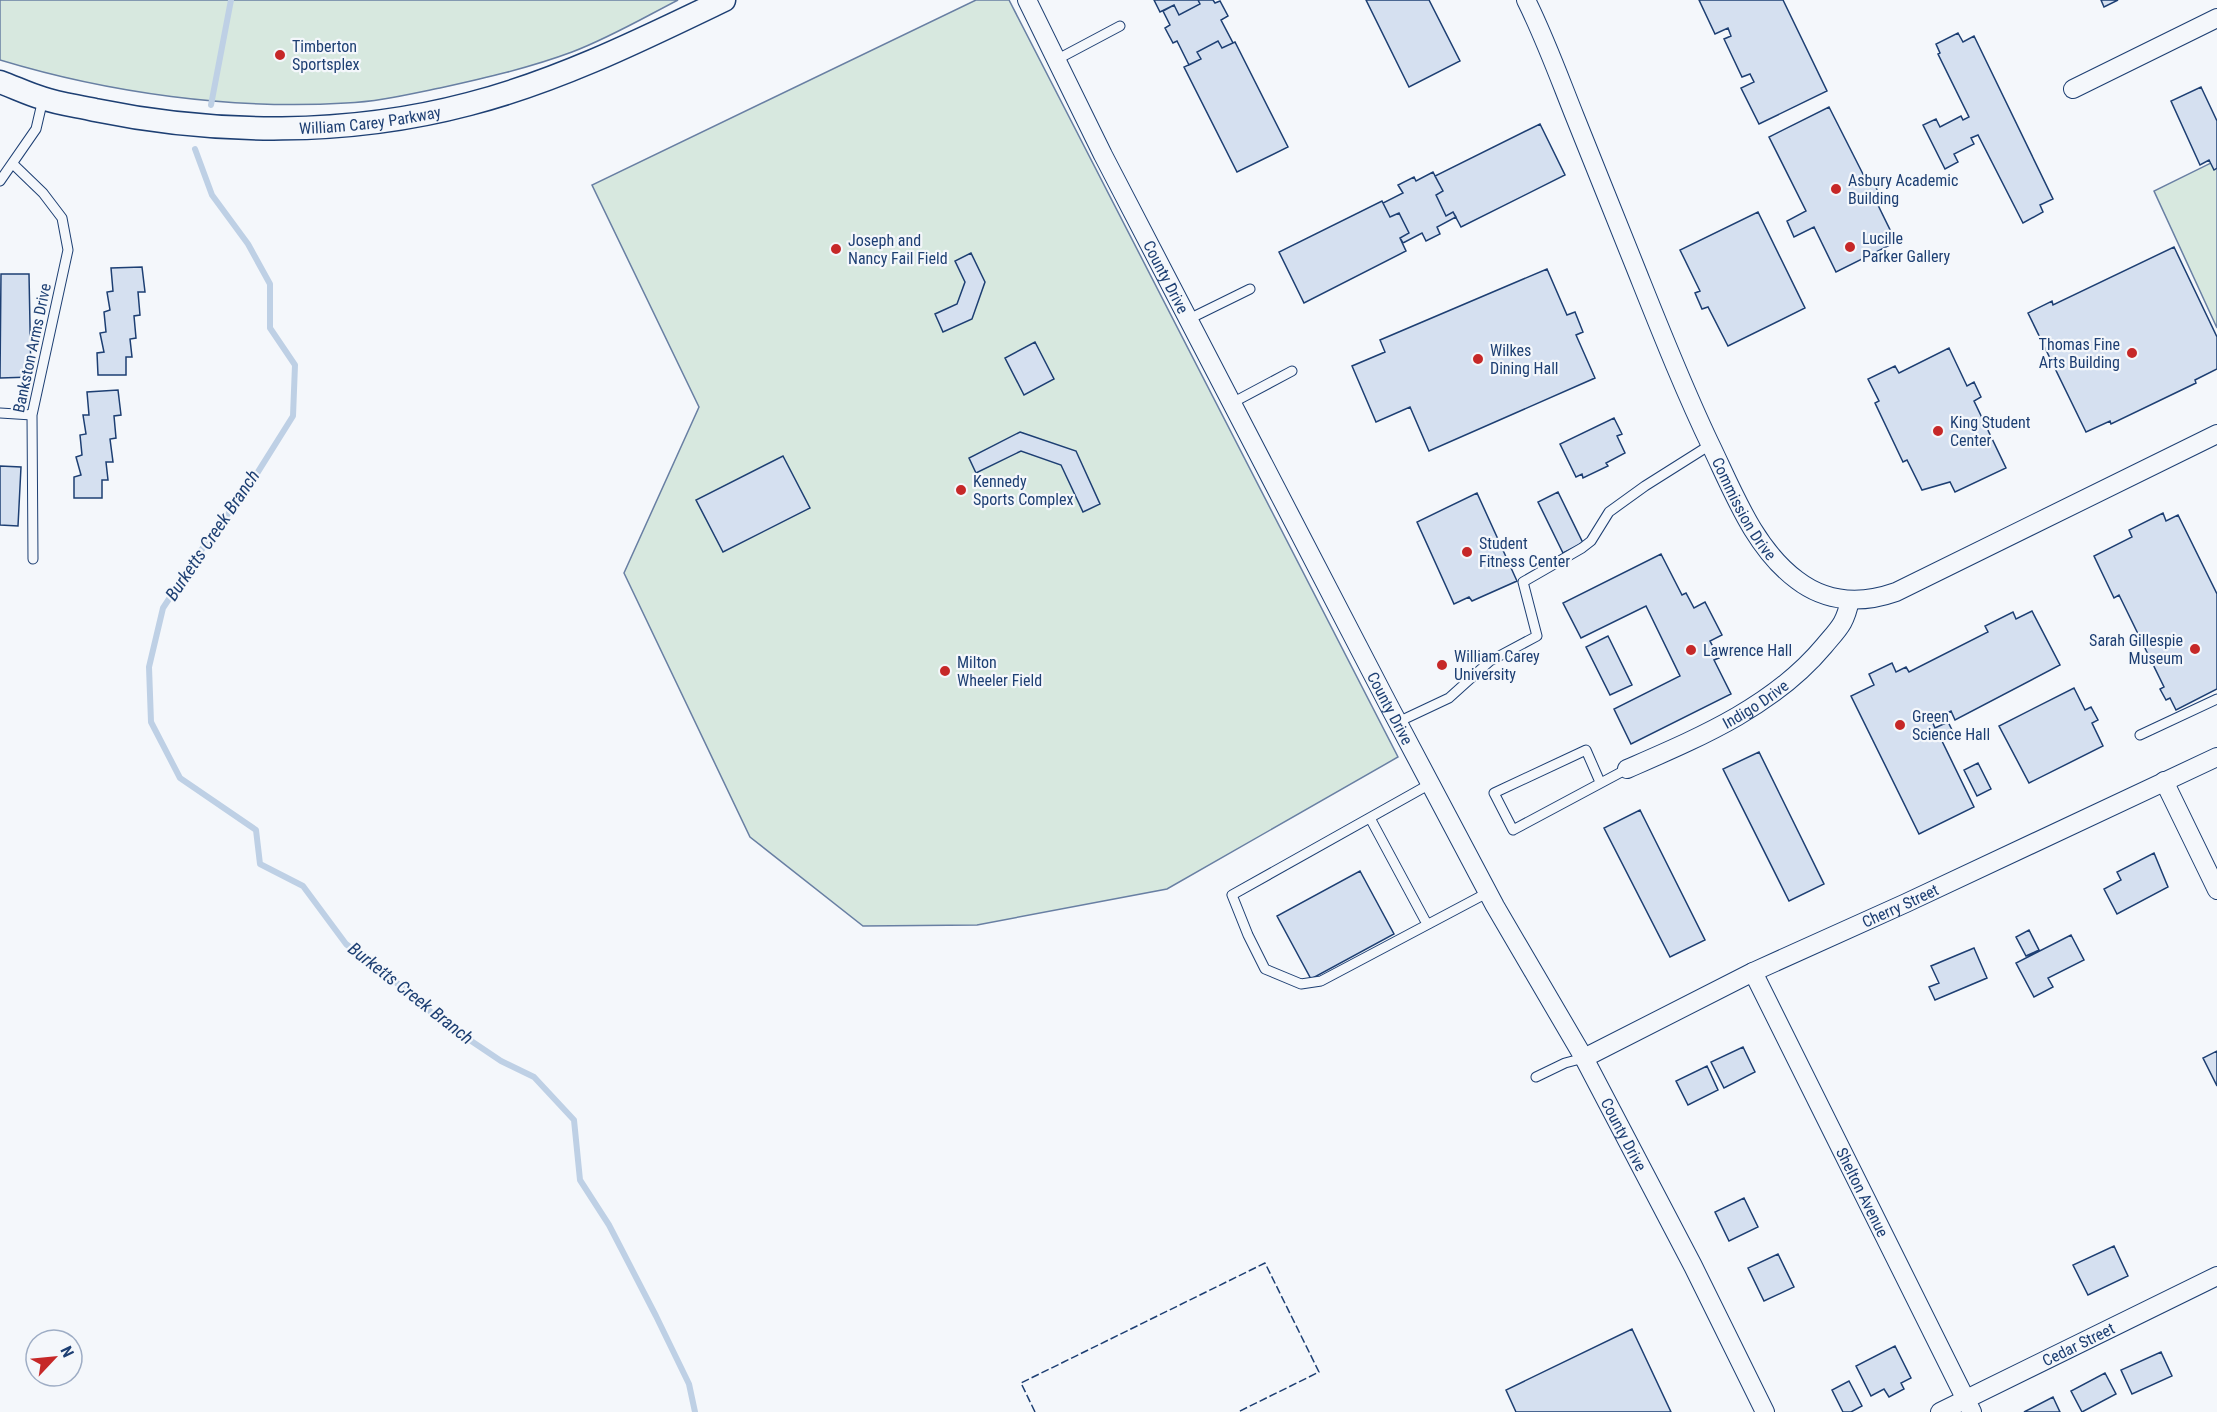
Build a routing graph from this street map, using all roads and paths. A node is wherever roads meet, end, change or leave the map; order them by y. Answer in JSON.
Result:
{"nodes":[{"id":1,"x":724,"y":0,"type":"edge"},
{"id":2,"x":1027,"y":0,"type":"edge"},
{"id":3,"x":1526,"y":0,"type":"edge"},
{"id":4,"x":2217,"y":18,"type":"edge"},
{"id":5,"x":1120,"y":26,"type":"dead end"},
{"id":6,"x":1056,"y":60,"type":"junction"},
{"id":7,"x":0,"y":82,"type":"edge"},
{"id":8,"x":2073,"y":89,"type":"dead end"},
{"id":9,"x":43,"y":99,"type":"junction"},
{"id":10,"x":13,"y":164,"type":"junction"},
{"id":11,"x":0,"y":181,"type":"edge"},
{"id":12,"x":1250,"y":289,"type":"dead end"},
{"id":13,"x":1188,"y":319,"type":"junction"},
{"id":14,"x":1292,"y":371,"type":"dead end"},
{"id":15,"x":1232,"y":403,"type":"junction"},
{"id":16,"x":0,"y":413,"type":"edge"},
{"id":17,"x":32,"y":415,"type":"junction"},
{"id":18,"x":2217,"y":434,"type":"edge"},
{"id":19,"x":1710,"y":445,"type":"junction"},
{"id":20,"x":33,"y":559,"type":"dead end"},
{"id":21,"x":1850,"y":600,"type":"junction"},
{"id":22,"x":2217,"y":699,"type":"edge"},
{"id":23,"x":1398,"y":722,"type":"junction"},
{"id":24,"x":2140,"y":735,"type":"dead end"},
{"id":25,"x":2217,"y":757,"type":"edge"},
{"id":26,"x":1627,"y":769,"type":"joint"},
{"id":27,"x":2164,"y":781,"type":"junction"},
{"id":28,"x":1600,"y":782,"type":"junction"},
{"id":29,"x":1430,"y":784,"type":"junction"},
{"id":30,"x":1370,"y":818,"type":"junction"},
{"id":31,"x":2217,"y":890,"type":"edge"},
{"id":32,"x":1487,"y":893,"type":"junction"},
{"id":33,"x":1427,"y":924,"type":"junction"},
{"id":34,"x":1753,"y":972,"type":"junction"},
{"id":35,"x":1584,"y":1058,"type":"junction"},
{"id":36,"x":1536,"y":1077,"type":"dead end"},
{"id":37,"x":2217,"y":1276,"type":"edge"},
{"id":38,"x":1969,"y":1406,"type":"edge"},
{"id":39,"x":1764,"y":1412,"type":"edge"},
{"id":40,"x":1940,"y":1412,"type":"edge"}],
"edges":[{"from":1,"to":9,"type":"street","name":"William Carey Parkway"},
{"from":2,"to":6,"type":"street","name":"County Drive"},
{"from":3,"to":19,"type":"street","name":"Commission Drive"},
{"from":4,"to":8,"type":"street"},
{"from":5,"to":6,"type":"lane"},
{"from":6,"to":13,"type":"street","name":"County Drive"},
{"from":7,"to":9,"type":"street","name":"William Carey Parkway"},
{"from":9,"to":10,"type":"lane"},
{"from":10,"to":11,"type":"lane"},
{"from":10,"to":17,"type":"lane","name":"Bankston Arms Drive"},
{"from":12,"to":13,"type":"lane"},
{"from":13,"to":15,"type":"street","name":"County Drive"},
{"from":14,"to":15,"type":"lane"},
{"from":15,"to":23,"type":"street","name":"County Drive"},
{"from":16,"to":17,"type":"lane"},
{"from":17,"to":20,"type":"lane","name":"Bankston Arms Drive"},
{"from":18,"to":21,"type":"street","name":"Commission Drive"},
{"from":19,"to":21,"type":"street","name":"Commission Drive"},
{"from":19,"to":23,"type":"lane"},
{"from":21,"to":26,"type":"street","name":"Indigo Drive"},
{"from":22,"to":24,"type":"lane"},
{"from":23,"to":29,"type":"street","name":"County Drive"},
{"from":25,"to":27,"type":"street","name":"Cherry Street"},
{"from":26,"to":28,"type":"lane"},
{"from":27,"to":31,"type":"street"},
{"from":27,"to":34,"type":"street","name":"Cherry Street"},
{"from":28,"to":28,"type":"lane"},
{"from":29,"to":30,"type":"lane"},
{"from":29,"to":32,"type":"street","name":"County Drive"},
{"from":30,"to":33,"type":"lane"},
{"from":30,"to":33,"type":"lane"},
{"from":32,"to":33,"type":"lane"},
{"from":32,"to":35,"type":"street","name":"County Drive"},
{"from":34,"to":35,"type":"street","name":"Cherry Street"},
{"from":34,"to":38,"type":"street","name":"Shelton Avenue"},
{"from":35,"to":36,"type":"lane"},
{"from":35,"to":39,"type":"street","name":"County Drive"},
{"from":37,"to":38,"type":"street","name":"Cedar Street"},
{"from":38,"to":40,"type":"street","name":"Cedar Street"}]}
